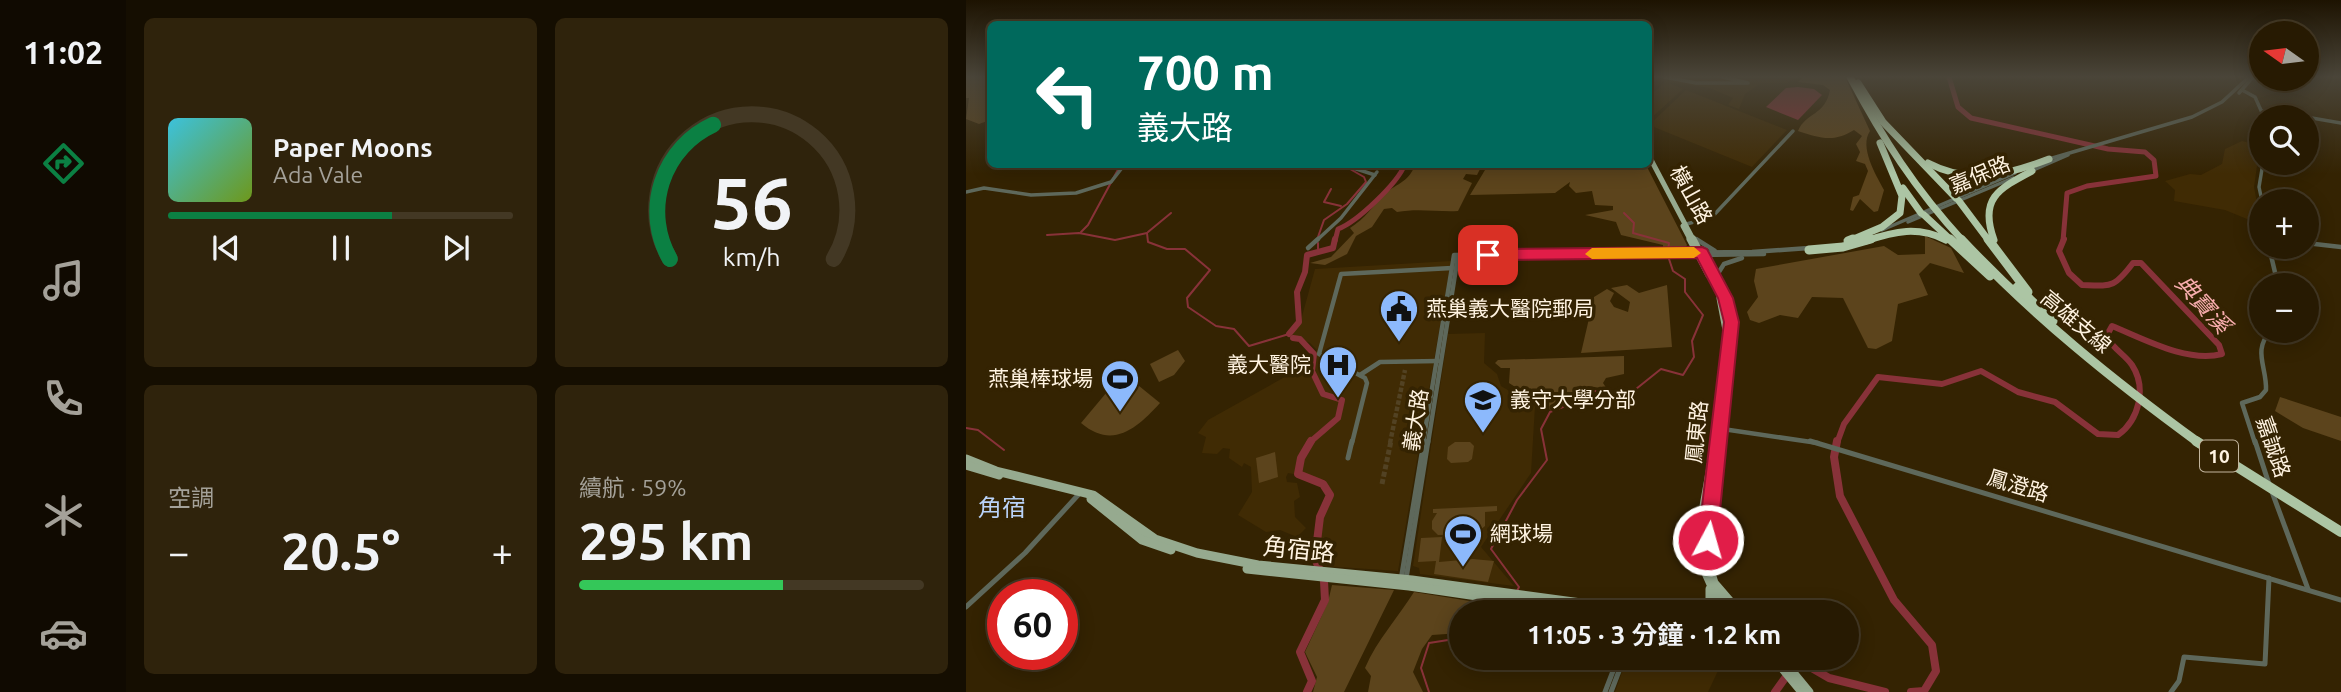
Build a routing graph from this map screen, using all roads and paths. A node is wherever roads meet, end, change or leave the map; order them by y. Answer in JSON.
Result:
{"nodes":[{"id":1,"x":1864,"y":109,"type":"edge"},
{"id":2,"x":1866,"y":109,"type":"edge"},
{"id":3,"x":1872,"y":109,"type":"edge"},
{"id":4,"x":1875,"y":109,"type":"edge"},
{"id":5,"x":2215,"y":109,"type":"edge"},
{"id":6,"x":2319,"y":119,"type":"edge"},
{"id":7,"x":2341,"y":123,"type":"edge"},
{"id":8,"x":1793,"y":131,"type":"dead end"},
{"id":9,"x":2085,"y":147,"type":"junction"},
{"id":10,"x":1910,"y":150,"type":"junction"},
{"id":11,"x":1886,"y":156,"type":"junction"},
{"id":12,"x":2049,"y":159,"type":"junction"},
{"id":13,"x":1652,"y":161,"type":"edge"},
{"id":14,"x":2039,"y":167,"type":"junction"},
{"id":15,"x":1122,"y":168,"type":"edge"},
{"id":16,"x":1355,"y":168,"type":"edge"},
{"id":17,"x":1652,"y":168,"type":"edge"},
{"id":18,"x":966,"y":192,"type":"edge"},
{"id":19,"x":1927,"y":196,"type":"junction"},
{"id":20,"x":1958,"y":200,"type":"junction"},
{"id":21,"x":1922,"y":214,"type":"junction"},
{"id":22,"x":1946,"y":219,"type":"junction"},
{"id":23,"x":1684,"y":225,"type":"junction"},
{"id":24,"x":1693,"y":236,"type":"junction"},
{"id":25,"x":1848,"y":241,"type":"junction"},
{"id":26,"x":2319,"y":244,"type":"edge"},
{"id":27,"x":1956,"y":247,"type":"junction"},
{"id":28,"x":2341,"y":247,"type":"edge"},
{"id":29,"x":1308,"y":248,"type":"dead end"},
{"id":30,"x":1809,"y":250,"type":"junction"},
{"id":31,"x":1730,"y":252,"type":"junction"},
{"id":32,"x":1700,"y":254,"type":"junction"},
{"id":33,"x":1755,"y":255,"type":"junction"},
{"id":34,"x":2005,"y":261,"type":"junction"},
{"id":35,"x":1454,"y":268,"type":"junction"},
{"id":36,"x":1720,"y":286,"type":"junction"},
{"id":37,"x":2055,"y":322,"type":"junction"},
{"id":38,"x":2259,"y":343,"type":"edge"},
{"id":39,"x":1727,"y":348,"type":"junction"},
{"id":40,"x":2078,"y":349,"type":"junction"},
{"id":41,"x":1439,"y":362,"type":"junction"},
{"id":42,"x":2105,"y":369,"type":"junction"},
{"id":43,"x":1360,"y":375,"type":"junction"},
{"id":44,"x":1718,"y":428,"type":"junction"},
{"id":45,"x":1348,"y":458,"type":"dead end"},
{"id":46,"x":966,"y":459,"type":"edge"},
{"id":47,"x":966,"y":465,"type":"edge"},
{"id":48,"x":1079,"y":493,"type":"junction"},
{"id":49,"x":2341,"y":526,"type":"edge"},
{"id":50,"x":2341,"y":532,"type":"edge"},
{"id":51,"x":2269,"y":578,"type":"junction"},
{"id":52,"x":1403,"y":581,"type":"junction"},
{"id":53,"x":1709,"y":585,"type":"junction"},
{"id":54,"x":2308,"y":590,"type":"junction"},
{"id":55,"x":1517,"y":600,"type":"edge"},
{"id":56,"x":1710,"y":600,"type":"edge"},
{"id":57,"x":1722,"y":600,"type":"edge"},
{"id":58,"x":1725,"y":600,"type":"edge"},
{"id":59,"x":2341,"y":600,"type":"edge"},
{"id":60,"x":966,"y":607,"type":"edge"},
{"id":61,"x":1613,"y":670,"type":"edge"},
{"id":62,"x":1619,"y":670,"type":"edge"},
{"id":63,"x":1785,"y":670,"type":"edge"},
{"id":64,"x":1789,"y":670,"type":"edge"},
{"id":65,"x":1796,"y":681,"type":"junction"},
{"id":66,"x":1605,"y":692,"type":"edge"},
{"id":67,"x":1611,"y":692,"type":"edge"},
{"id":68,"x":1802,"y":692,"type":"edge"},
{"id":69,"x":1809,"y":692,"type":"edge"},
{"id":70,"x":2171,"y":692,"type":"edge"}],
"edges":[{"from":1,"to":11,"type":"highway"},
{"from":2,"to":19,"type":"highway","name":"高雄支線","number":"10"},
{"from":3,"to":19,"type":"highway","name":"高雄支線","number":"10"},
{"from":4,"to":10,"type":"highway"},
{"from":5,"to":9,"type":"street","name":"嘉保路"},
{"from":6,"to":7,"type":"street"},
{"from":8,"to":23,"type":"street"},
{"from":9,"to":12,"type":"street","name":"嘉保路"},
{"from":9,"to":14,"type":"street","name":"嘉保路"},
{"from":10,"to":12,"type":"highway"},
{"from":10,"to":20,"type":"highway"},
{"from":11,"to":21,"type":"highway"},
{"from":11,"to":25,"type":"highway"},
{"from":12,"to":20,"type":"street","name":"嘉保路"},
{"from":13,"to":23,"type":"main road","name":"橫山路"},
{"from":14,"to":20,"type":"street","name":"嘉保路"},
{"from":14,"to":34,"type":"highway"},
{"from":15,"to":18,"type":"street"},
{"from":16,"to":29,"type":"street"},
{"from":17,"to":23,"type":"main road","name":"橫山路"},
{"from":19,"to":22,"type":"highway","name":"高雄支線","number":"10"},
{"from":20,"to":21,"type":"street","name":"嘉保路"},
{"from":20,"to":34,"type":"highway"},
{"from":21,"to":25,"type":"street","name":"嘉保路"},
{"from":21,"to":27,"type":"highway"},
{"from":21,"to":30,"type":"street","name":"嘉保路"},
{"from":22,"to":37,"type":"highway","name":"高雄支線","number":"10"},
{"from":22,"to":40,"type":"highway","name":"高雄支線","number":"10"},
{"from":23,"to":24,"type":"main road","name":"橫山路"},
{"from":23,"to":32,"type":"main road","name":"橫山路"},
{"from":24,"to":31,"type":"street"},
{"from":24,"to":32,"type":"main road","name":"橫山路"},
{"from":25,"to":31,"type":"street","name":"嘉保路"},
{"from":26,"to":28,"type":"street"},
{"from":27,"to":30,"type":"highway"},
{"from":27,"to":40,"type":"highway"},
{"from":30,"to":33,"type":"street","name":"嘉保路"},
{"from":31,"to":32,"type":"street","name":"嘉保路"},
{"from":32,"to":33,"type":"street","name":"嘉保路"},
{"from":32,"to":35,"type":"street","name":"義大路"},
{"from":32,"to":36,"type":"main road","name":"鳳東路"},
{"from":32,"to":39,"type":"main road","name":"鳳東路"},
{"from":33,"to":36,"type":"street"},
{"from":34,"to":37,"type":"highway"},
{"from":35,"to":41,"type":"street","name":"義大路"},
{"from":35,"to":43,"type":"street"},
{"from":36,"to":39,"type":"main road","name":"鳳東路"},
{"from":37,"to":42,"type":"highway","name":"高雄支線","number":"10"},
{"from":38,"to":54,"type":"street","name":"嘉誠路"},
{"from":39,"to":44,"type":"main road","name":"鳳東路"},
{"from":40,"to":42,"type":"highway","name":"高雄支線","number":"10"},
{"from":41,"to":43,"type":"street"},
{"from":41,"to":52,"type":"street","name":"義大路"},
{"from":42,"to":49,"type":"highway","name":"高雄支線","number":"10"},
{"from":42,"to":50,"type":"highway","name":"高雄支線","number":"10"},
{"from":43,"to":45,"type":"street"},
{"from":44,"to":51,"type":"street","name":"鳳澄路"},
{"from":44,"to":53,"type":"main road","name":"鳳東路"},
{"from":44,"to":58,"type":"main road","name":"鳳東路"},
{"from":46,"to":48,"type":"main road","name":"角宿路"},
{"from":47,"to":48,"type":"main road","name":"角宿路"},
{"from":48,"to":52,"type":"main road","name":"角宿路"},
{"from":48,"to":60,"type":"street"},
{"from":51,"to":54,"type":"street","name":"鳳澄路"},
{"from":51,"to":70,"type":"street"},
{"from":52,"to":55,"type":"main road","name":"角宿路"},
{"from":53,"to":56,"type":"main road"},
{"from":53,"to":57,"type":"main road","name":"鳳東路"},
{"from":54,"to":59,"type":"street","name":"鳳澄路"},
{"from":61,"to":66,"type":"street"},
{"from":62,"to":67,"type":"street"},
{"from":63,"to":65,"type":"main road"},
{"from":64,"to":65,"type":"main road"},
{"from":65,"to":68,"type":"main road"},
{"from":65,"to":69,"type":"main road"}]}
